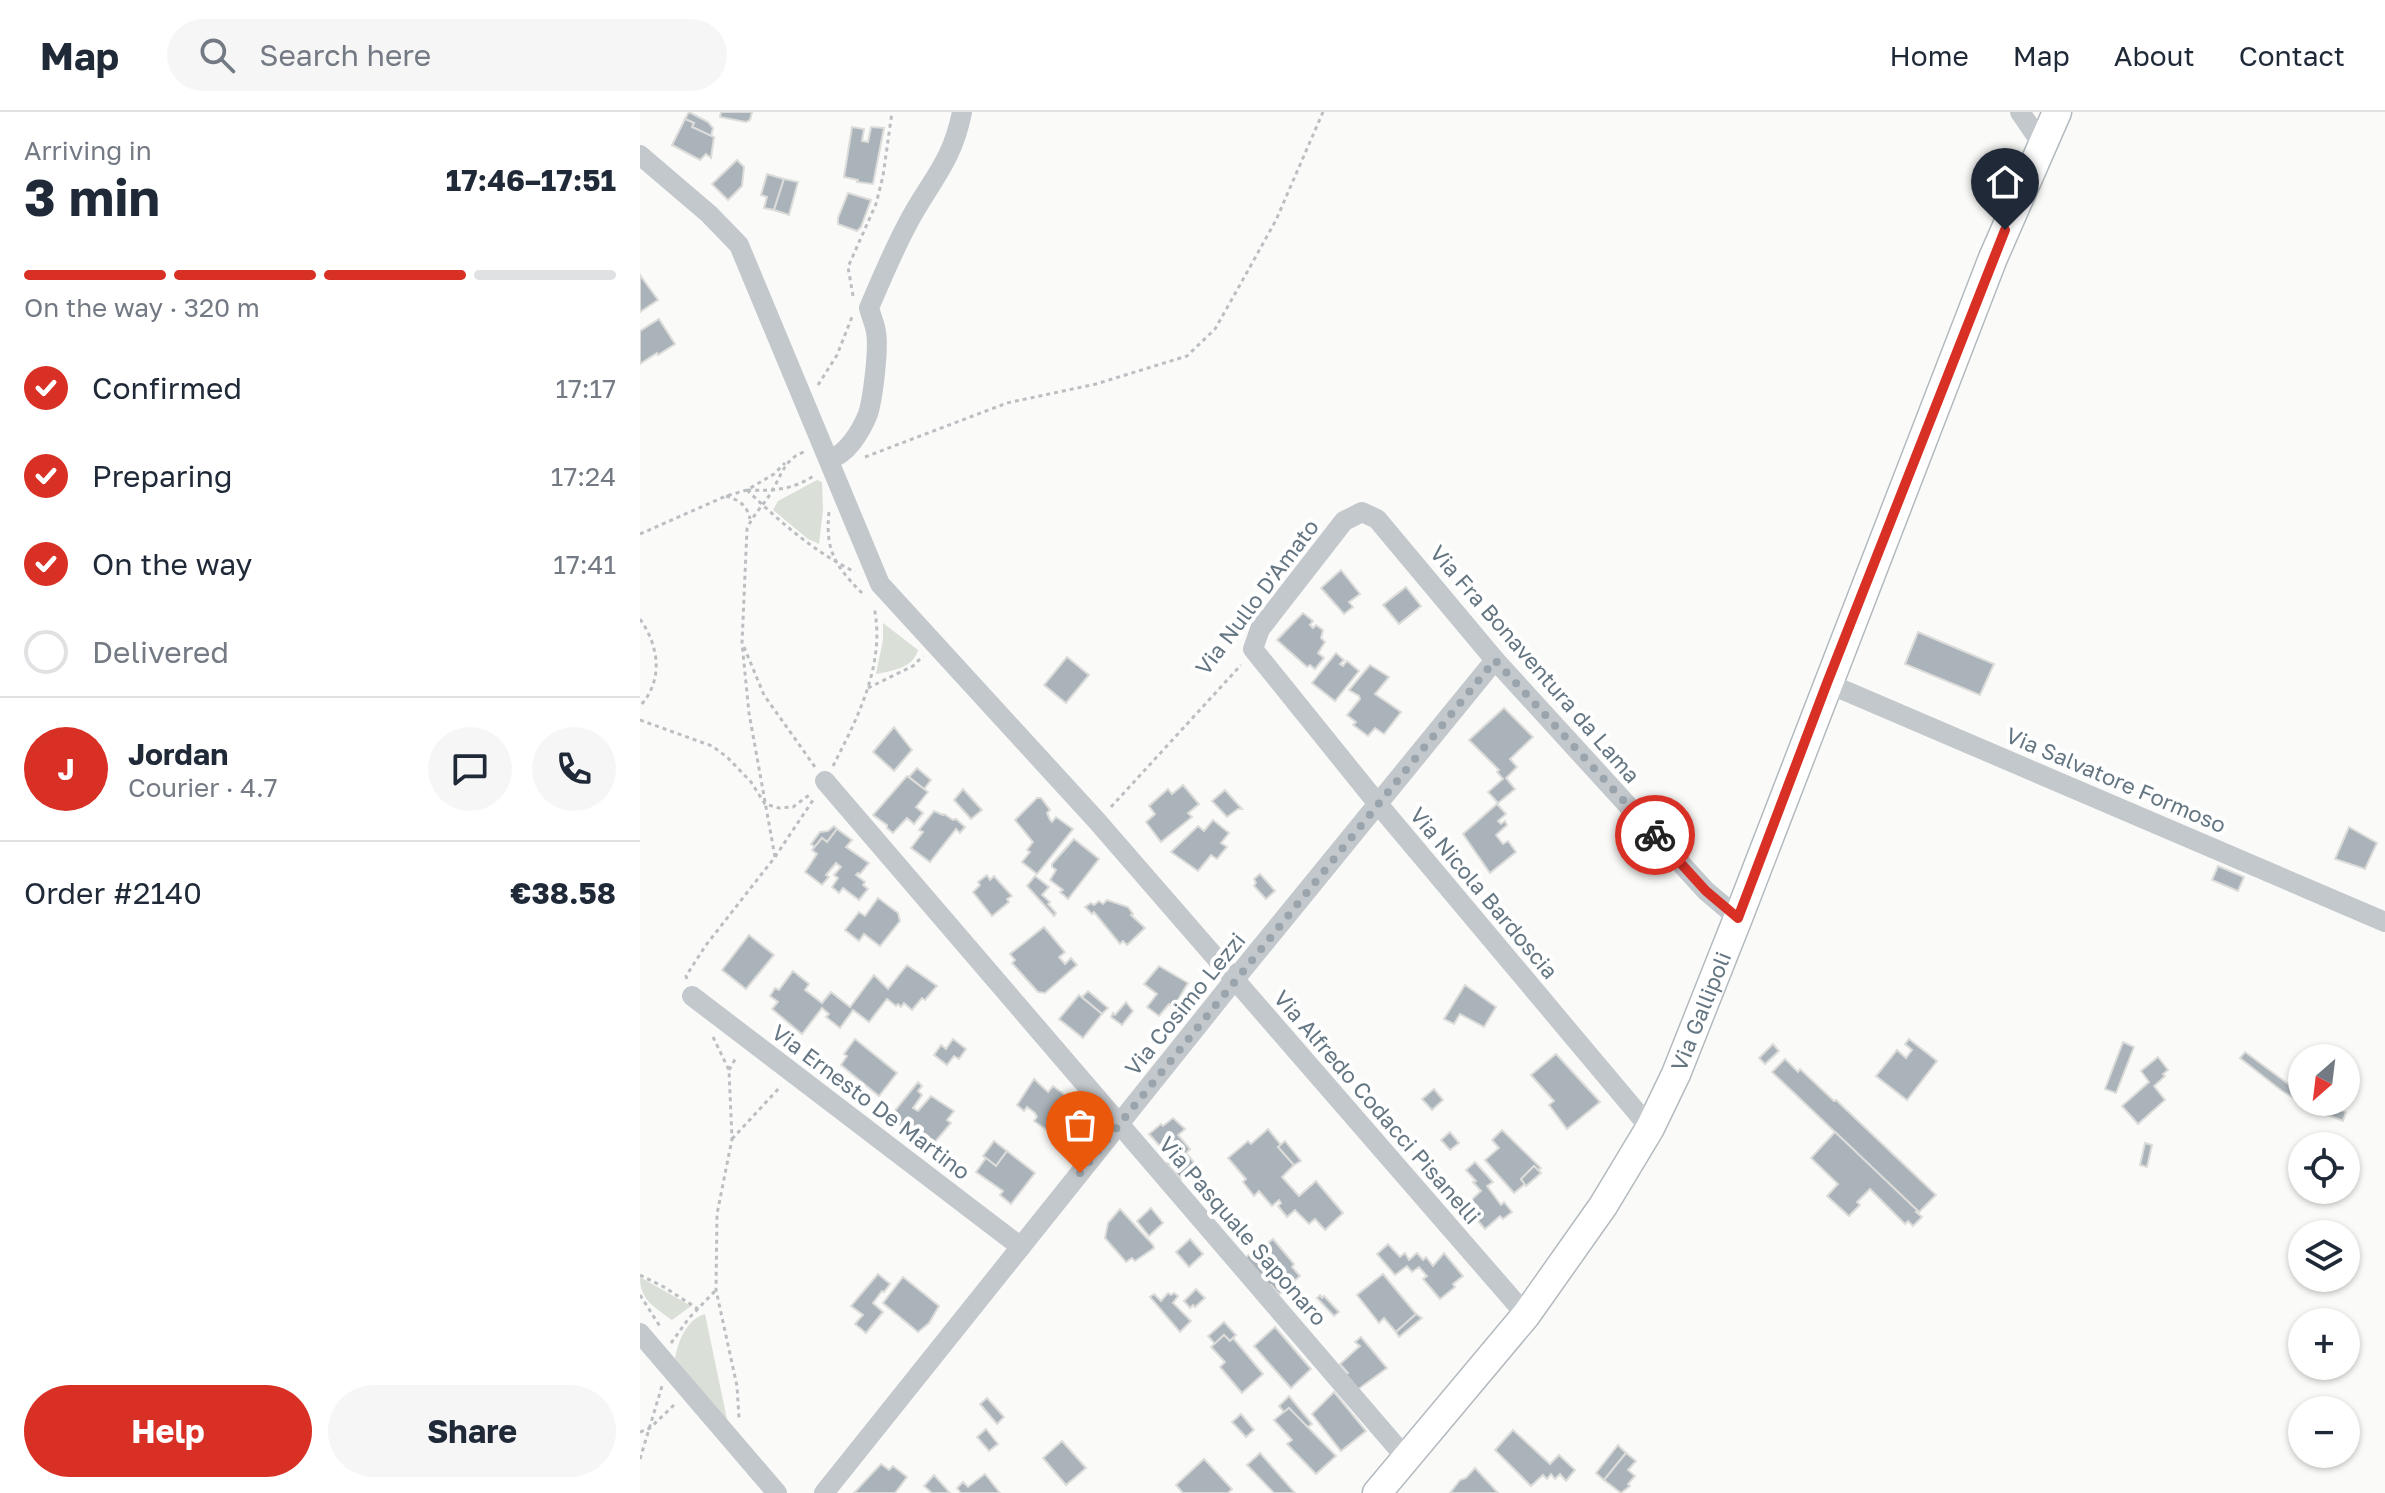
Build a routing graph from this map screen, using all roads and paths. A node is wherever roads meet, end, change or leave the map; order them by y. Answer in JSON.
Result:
{"nodes":[{"id":1,"x":892,"y":112,"type":"edge"},
{"id":2,"x":962,"y":112,"type":"edge"},
{"id":3,"x":1323,"y":112,"type":"edge"},
{"id":4,"x":2020,"y":112,"type":"edge"},
{"id":5,"x":2057,"y":112,"type":"edge"},
{"id":6,"x":2042,"y":144,"type":"junction"},
{"id":7,"x":640,"y":155,"type":"edge"},
{"id":8,"x":858,"y":302,"type":"dead end"},
{"id":9,"x":853,"y":315,"type":"dead end"},
{"id":10,"x":806,"y":406,"type":"junction"},
{"id":11,"x":815,"y":431,"type":"junction"},
{"id":12,"x":829,"y":459,"type":"junction"},
{"id":13,"x":789,"y":460,"type":"junction"},
{"id":14,"x":747,"y":490,"type":"junction"},
{"id":15,"x":772,"y":491,"type":"junction"},
{"id":16,"x":726,"y":496,"type":"junction"},
{"id":17,"x":761,"y":504,"type":"junction"},
{"id":18,"x":1362,"y":512,"type":"joint"},
{"id":19,"x":750,"y":521,"type":"junction"},
{"id":20,"x":640,"y":534,"type":"edge"},
{"id":21,"x":880,"y":584,"type":"junction"},
{"id":22,"x":640,"y":619,"type":"edge"},
{"id":23,"x":742,"y":643,"type":"junction"},
{"id":24,"x":936,"y":645,"type":"junction"},
{"id":25,"x":1253,"y":649,"type":"junction"},
{"id":26,"x":1495,"y":660,"type":"junction"},
{"id":27,"x":1827,"y":683,"type":"junction"},
{"id":28,"x":868,"y":688,"type":"junction"},
{"id":29,"x":640,"y":706,"type":"edge"},
{"id":30,"x":640,"y":720,"type":"edge"},
{"id":31,"x":825,"y":781,"type":"junction"},
{"id":32,"x":765,"y":804,"type":"junction"},
{"id":33,"x":1378,"y":804,"type":"junction"},
{"id":34,"x":1097,"y":821,"type":"junction"},
{"id":35,"x":775,"y":857,"type":"junction"},
{"id":36,"x":1738,"y":918,"type":"junction"},
{"id":37,"x":2385,"y":922,"type":"edge"},
{"id":38,"x":1235,"y":979,"type":"junction"},
{"id":39,"x":692,"y":996,"type":"joint"},
{"id":40,"x":713,"y":1037,"type":"dead end"},
{"id":41,"x":798,"y":1076,"type":"junction"},
{"id":42,"x":1119,"y":1124,"type":"junction"},
{"id":43,"x":1650,"y":1128,"type":"junction"},
{"id":44,"x":732,"y":1139,"type":"junction"},
{"id":45,"x":1021,"y":1247,"type":"junction"},
{"id":46,"x":640,"y":1275,"type":"edge"},
{"id":47,"x":640,"y":1295,"type":"edge"},
{"id":48,"x":698,"y":1309,"type":"dead end"},
{"id":49,"x":1526,"y":1315,"type":"junction"},
{"id":50,"x":663,"y":1331,"type":"dead end"},
{"id":51,"x":640,"y":1333,"type":"edge"},
{"id":52,"x":698,"y":1400,"type":"junction"},
{"id":53,"x":640,"y":1432,"type":"edge"},
{"id":54,"x":741,"y":1449,"type":"junction"},
{"id":55,"x":1406,"y":1458,"type":"junction"},
{"id":56,"x":777,"y":1493,"type":"edge"},
{"id":57,"x":824,"y":1493,"type":"edge"},
{"id":58,"x":1377,"y":1493,"type":"edge"}],
"edges":[{"from":1,"to":8,"type":"path"},
{"from":2,"to":12,"type":"street"},
{"from":3,"to":12,"type":"path"},
{"from":4,"to":6,"type":"street"},
{"from":5,"to":6,"type":"main road","name":"Via Gallipoli"},
{"from":6,"to":27,"type":"main road","name":"Via Gallipoli"},
{"from":7,"to":10,"type":"street"},
{"from":9,"to":10,"type":"path"},
{"from":10,"to":11,"type":"street"},
{"from":11,"to":12,"type":"street"},
{"from":11,"to":13,"type":"path"},
{"from":12,"to":13,"type":"path"},
{"from":12,"to":15,"type":"path"},
{"from":12,"to":21,"type":"street"},
{"from":13,"to":14,"type":"path"},
{"from":13,"to":15,"type":"path"},
{"from":14,"to":15,"type":"path"},
{"from":14,"to":16,"type":"path"},
{"from":14,"to":17,"type":"path"},
{"from":15,"to":17,"type":"path"},
{"from":16,"to":19,"type":"path"},
{"from":16,"to":20,"type":"path"},
{"from":17,"to":19,"type":"path"},
{"from":17,"to":21,"type":"path"},
{"from":18,"to":25,"type":"street","name":"Via Nullo D'Amato"},
{"from":18,"to":26,"type":"street","name":"Via Fra Bonaventura da Lama"},
{"from":19,"to":23,"type":"path"},
{"from":21,"to":24,"type":"street","name":"Via Alfredo Codacci Pisanelli"},
{"from":21,"to":28,"type":"path"},
{"from":22,"to":29,"type":"path"},
{"from":23,"to":31,"type":"path"},
{"from":23,"to":32,"type":"path"},
{"from":24,"to":28,"type":"path"},
{"from":24,"to":34,"type":"street","name":"Via Alfredo Codacci Pisanelli"},
{"from":25,"to":33,"type":"street","name":"Via Nicola Bardoscia"},
{"from":25,"to":34,"type":"path","name":"Via Nullo D'Amato"},
{"from":26,"to":33,"type":"street","name":"Via Cosimo Lezzi"},
{"from":26,"to":36,"type":"street","name":"Via Fra Bonaventura da Lama"},
{"from":27,"to":36,"type":"main road","name":"Via Gallipoli"},
{"from":27,"to":37,"type":"street","name":"Via Salvatore Formoso"},
{"from":28,"to":31,"type":"path"},
{"from":30,"to":32,"type":"path"},
{"from":31,"to":32,"type":"path"},
{"from":31,"to":35,"type":"path"},
{"from":31,"to":42,"type":"street","name":"Via Pasquale Saponaro"},
{"from":32,"to":35,"type":"path"},
{"from":33,"to":38,"type":"street","name":"Via Cosimo Lezzi"},
{"from":33,"to":43,"type":"street","name":"Via Nicola Bardoscia"},
{"from":34,"to":38,"type":"street","name":"Via Alfredo Codacci Pisanelli"},
{"from":35,"to":39,"type":"path"},
{"from":36,"to":43,"type":"main road","name":"Via Gallipoli"},
{"from":38,"to":42,"type":"street","name":"Via Cosimo Lezzi"},
{"from":38,"to":49,"type":"street","name":"Via Alfredo Codacci Pisanelli"},
{"from":39,"to":41,"type":"street","name":"Via Ernesto De Martino"},
{"from":40,"to":44,"type":"path"},
{"from":41,"to":44,"type":"path"},
{"from":41,"to":45,"type":"street","name":"Via Ernesto De Martino"},
{"from":42,"to":45,"type":"street","name":"Via Cosimo Lezzi"},
{"from":42,"to":55,"type":"street","name":"Via Pasquale Saponaro"},
{"from":43,"to":49,"type":"main road","name":"Via Gallipoli"},
{"from":44,"to":54,"type":"path"},
{"from":45,"to":57,"type":"street","name":"Via Cosimo Lezzi"},
{"from":46,"to":48,"type":"path"},
{"from":47,"to":50,"type":"path"},
{"from":49,"to":55,"type":"main road","name":"Via Gallipoli"},
{"from":51,"to":52,"type":"street"},
{"from":52,"to":53,"type":"path"},
{"from":52,"to":54,"type":"street"},
{"from":54,"to":56,"type":"street"},
{"from":55,"to":58,"type":"main road","name":"Via Gallipoli"}]}
